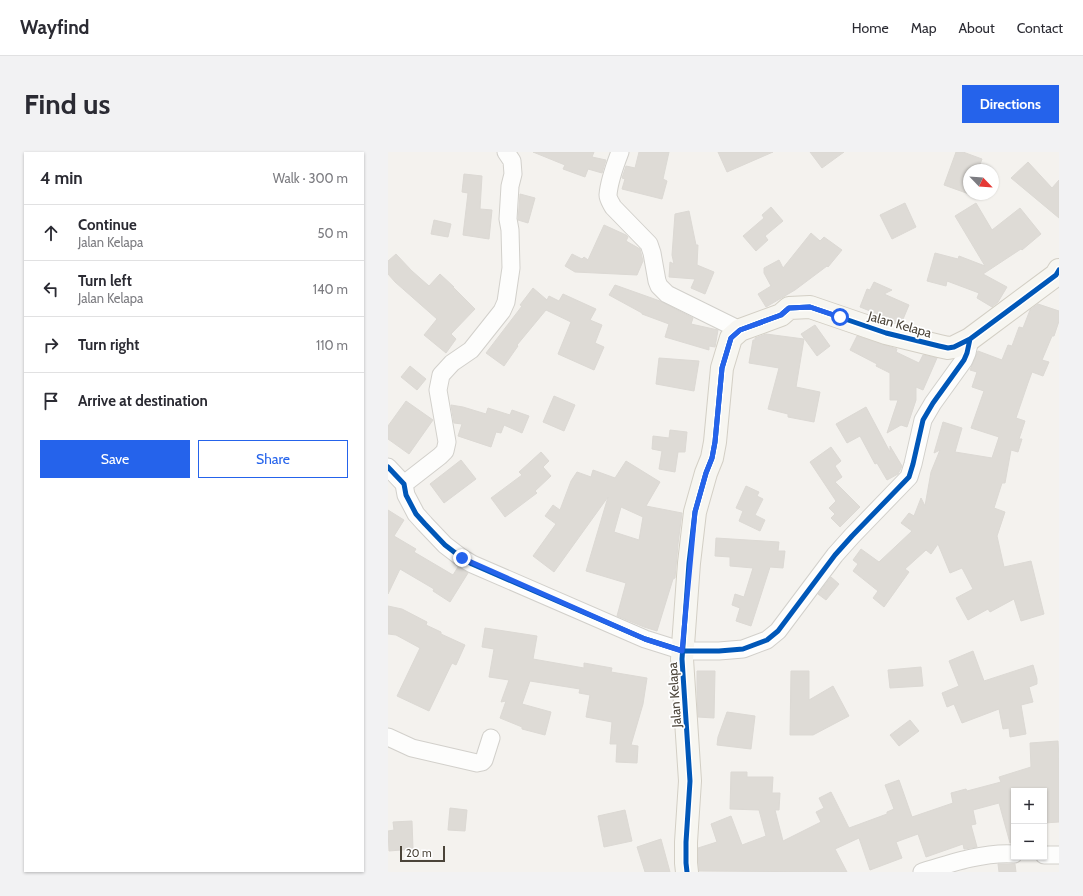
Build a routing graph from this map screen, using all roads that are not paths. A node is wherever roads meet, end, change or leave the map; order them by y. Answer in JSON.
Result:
{"nodes":[{"id":1,"x":506,"y":152,"type":"edge"},
{"id":2,"x":620,"y":152,"type":"edge"},
{"id":3,"x":1058,"y":273,"type":"edge"},
{"id":4,"x":740,"y":330,"type":"junction"},
{"id":5,"x":970,"y":339,"type":"junction"},
{"id":6,"x":388,"y":467,"type":"edge"},
{"id":7,"x":404,"y":484,"type":"junction"},
{"id":8,"x":682,"y":651,"type":"junction"},
{"id":9,"x":388,"y":737,"type":"edge"},
{"id":10,"x":491,"y":738,"type":"dead end"},
{"id":11,"x":1011,"y":854,"type":"edge"},
{"id":12,"x":1047,"y":855,"type":"edge"},
{"id":13,"x":1059,"y":855,"type":"edge"},
{"id":14,"x":687,"y":872,"type":"edge"},
{"id":15,"x":922,"y":872,"type":"edge"}],
"edges":[{"from":1,"to":7,"type":"street"},
{"from":2,"to":4,"type":"street"},
{"from":3,"to":5,"type":"street","name":"Jalan Kelapa"},
{"from":4,"to":5,"type":"street","name":"Jalan Kelapa"},
{"from":4,"to":8,"type":"street","name":"Jalan Kelapa"},
{"from":5,"to":8,"type":"street"},
{"from":6,"to":7,"type":"street"},
{"from":7,"to":8,"type":"street"},
{"from":8,"to":14,"type":"street","name":"Jalan Kelapa"},
{"from":9,"to":10,"type":"street"},
{"from":11,"to":15,"type":"street"},
{"from":12,"to":13,"type":"street"}]}
